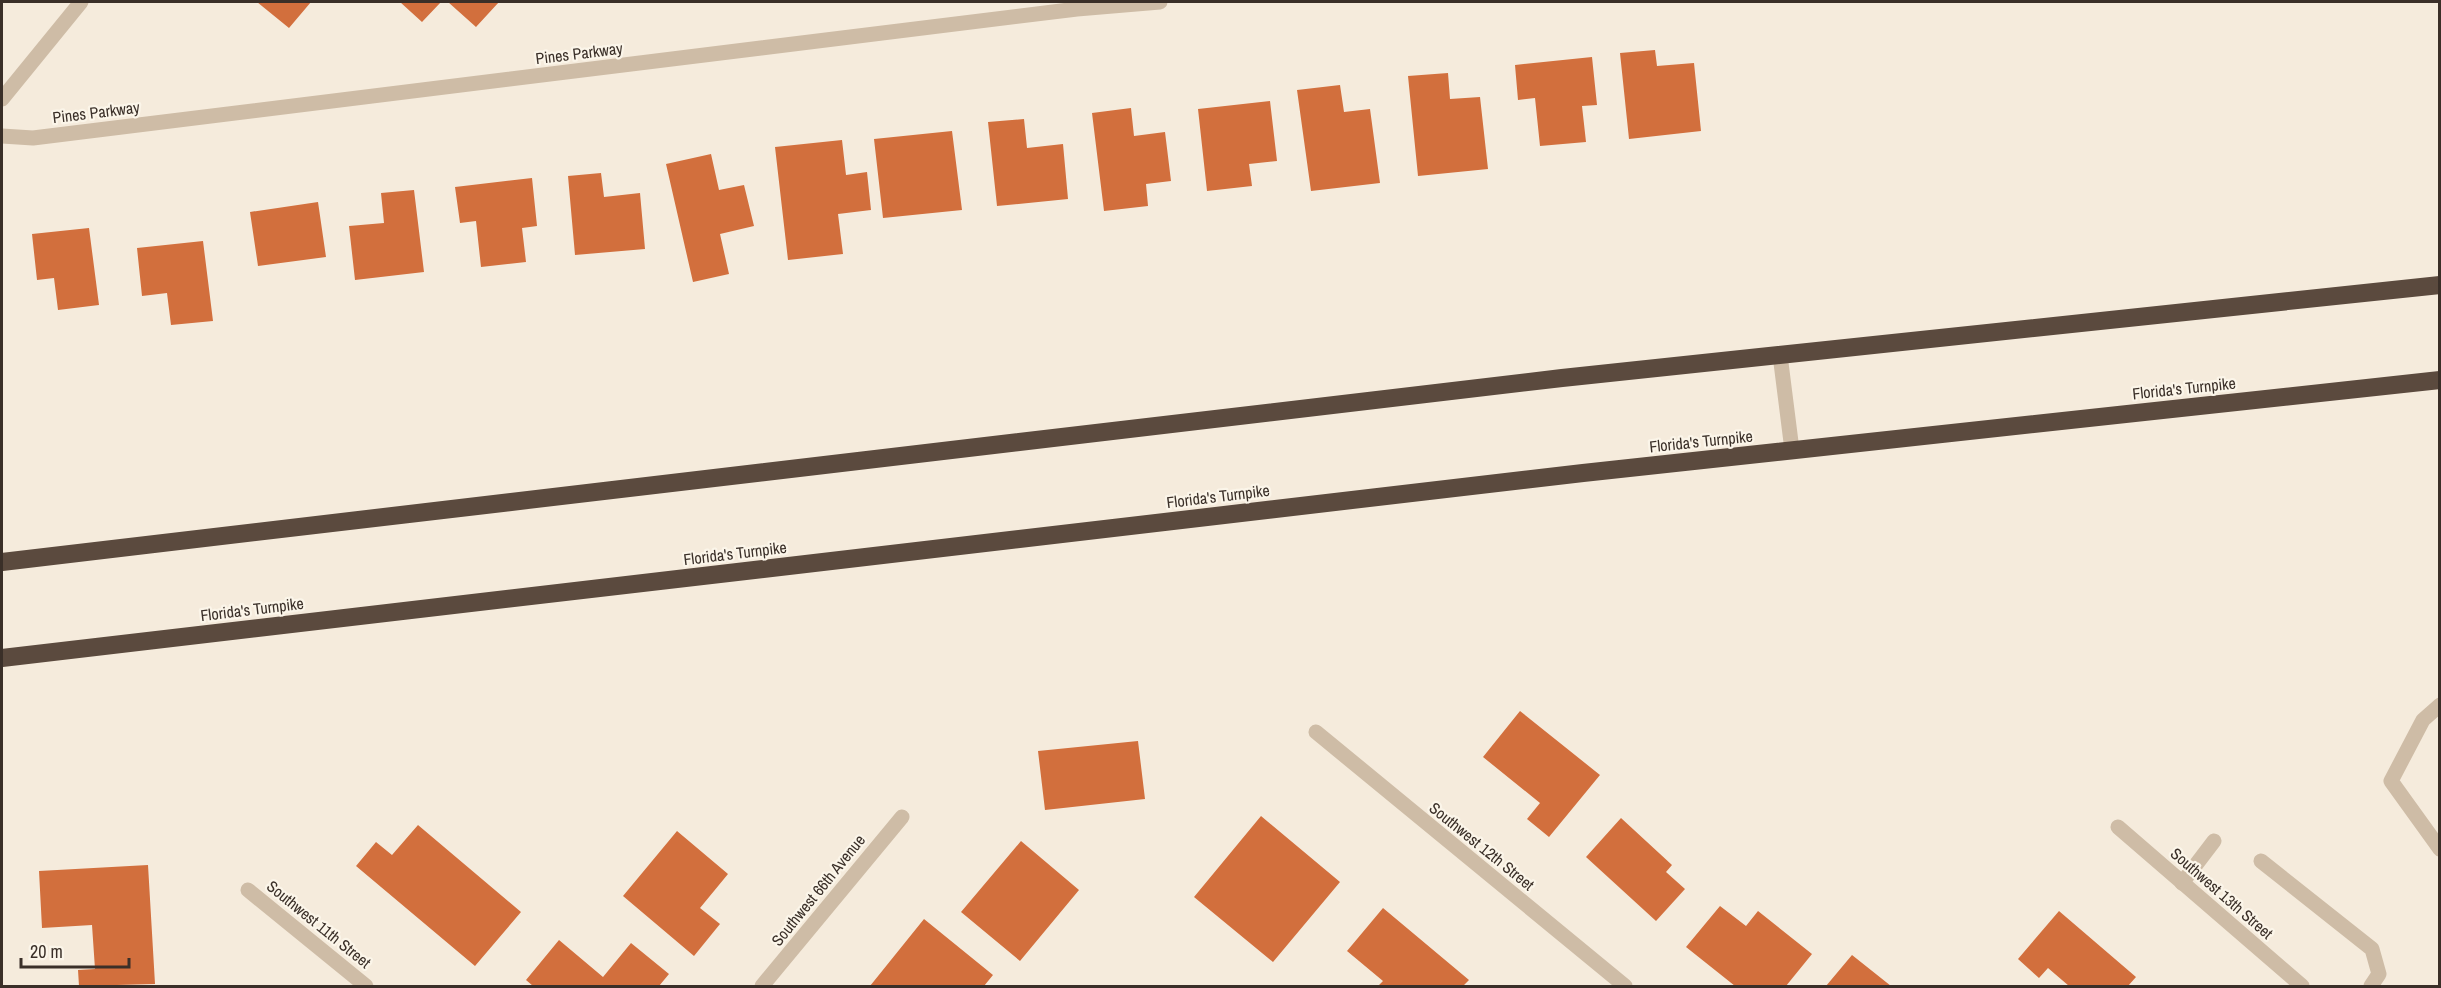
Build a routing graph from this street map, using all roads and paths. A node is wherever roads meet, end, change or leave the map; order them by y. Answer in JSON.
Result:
{"nodes":[{"id":1,"x":81,"y":2,"type":"edge"},
{"id":2,"x":1160,"y":2,"type":"edge"},
{"id":3,"x":1072,"y":5,"type":"edge"},
{"id":4,"x":2,"y":99,"type":"edge"},
{"id":5,"x":2,"y":136,"type":"edge"},
{"id":6,"x":2439,"y":285,"type":"edge"},
{"id":7,"x":1780,"y":355,"type":"junction"},
{"id":8,"x":2439,"y":380,"type":"edge"},
{"id":9,"x":1792,"y":450,"type":"junction"},
{"id":10,"x":2,"y":562,"type":"edge"},
{"id":11,"x":2,"y":658,"type":"edge"},
{"id":12,"x":2439,"y":705,"type":"edge"},
{"id":13,"x":1316,"y":732,"type":"dead end"},
{"id":14,"x":902,"y":817,"type":"dead end"},
{"id":15,"x":2118,"y":826,"type":"dead end"},
{"id":16,"x":2214,"y":841,"type":"dead end"},
{"id":17,"x":2439,"y":849,"type":"edge"},
{"id":18,"x":2261,"y":861,"type":"dead end"},
{"id":19,"x":2182,"y":883,"type":"junction"},
{"id":20,"x":248,"y":890,"type":"dead end"},
{"id":21,"x":366,"y":987,"type":"edge"},
{"id":22,"x":762,"y":987,"type":"edge"},
{"id":23,"x":1625,"y":987,"type":"edge"},
{"id":24,"x":2302,"y":987,"type":"edge"},
{"id":25,"x":2371,"y":987,"type":"edge"}],
"edges":[{"from":1,"to":4,"type":"street"},
{"from":2,"to":3,"type":"street","name":"Pines Parkway"},
{"from":3,"to":5,"type":"street","name":"Pines Parkway"},
{"from":6,"to":7,"type":"highway"},
{"from":7,"to":9,"type":"street"},
{"from":7,"to":10,"type":"highway"},
{"from":8,"to":9,"type":"highway","name":"Florida's Turnpike"},
{"from":9,"to":11,"type":"highway","name":"Florida's Turnpike"},
{"from":12,"to":17,"type":"street"},
{"from":13,"to":23,"type":"street","name":"Southwest 12th Street"},
{"from":14,"to":22,"type":"street","name":"Southwest 66th Avenue"},
{"from":15,"to":19,"type":"street","name":"Southwest 13th Street"},
{"from":16,"to":19,"type":"street"},
{"from":18,"to":25,"type":"street"},
{"from":19,"to":24,"type":"street","name":"Southwest 13th Street"},
{"from":20,"to":21,"type":"street","name":"Southwest 11th Street"}]}
